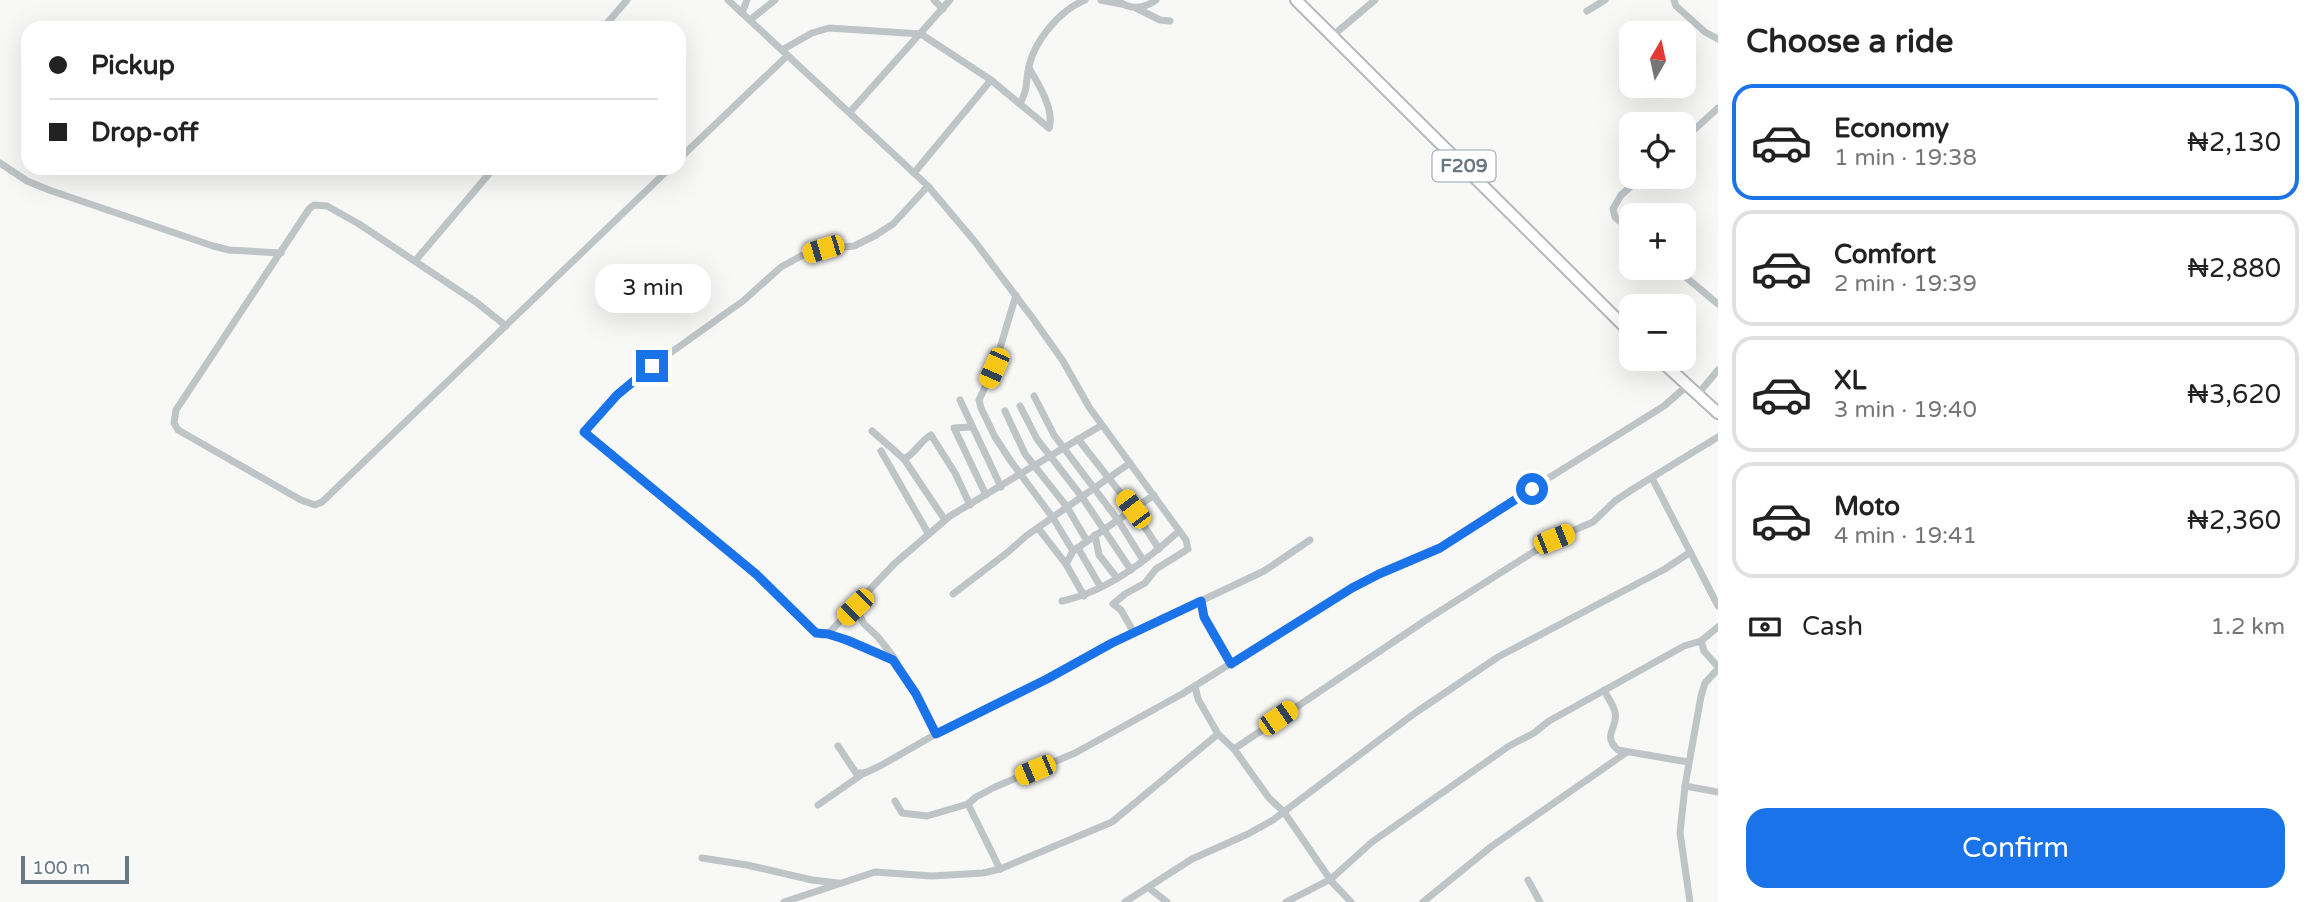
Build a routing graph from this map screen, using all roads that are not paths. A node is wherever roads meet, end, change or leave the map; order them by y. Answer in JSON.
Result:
{"nodes":[{"id":1,"x":626,"y":0,"type":"edge"},
{"id":2,"x":728,"y":0,"type":"edge"},
{"id":3,"x":747,"y":0,"type":"edge"},
{"id":4,"x":775,"y":0,"type":"edge"},
{"id":5,"x":934,"y":0,"type":"edge"},
{"id":6,"x":950,"y":0,"type":"edge"},
{"id":7,"x":1085,"y":0,"type":"edge"},
{"id":8,"x":1101,"y":0,"type":"edge"},
{"id":9,"x":1156,"y":0,"type":"edge"},
{"id":10,"x":1296,"y":0,"type":"edge"},
{"id":11,"x":1375,"y":0,"type":"edge"},
{"id":12,"x":1605,"y":0,"type":"edge"},
{"id":13,"x":1674,"y":0,"type":"edge"},
{"id":14,"x":1120,"y":2,"type":"edge"},
{"id":15,"x":1135,"y":8,"type":"junction"},
{"id":16,"x":943,"y":9,"type":"junction"},
{"id":17,"x":1587,"y":11,"type":"dead end"},
{"id":18,"x":742,"y":13,"type":"junction"},
{"id":19,"x":750,"y":20,"type":"junction"},
{"id":20,"x":609,"y":21,"type":"edge"},
{"id":21,"x":1170,"y":21,"type":"dead end"},
{"id":22,"x":921,"y":34,"type":"junction"},
{"id":23,"x":1331,"y":37,"type":"junction"},
{"id":24,"x":1718,"y":39,"type":"edge"},
{"id":25,"x":785,"y":53,"type":"junction"},
{"id":26,"x":1028,"y":67,"type":"junction"},
{"id":27,"x":991,"y":80,"type":"junction"},
{"id":28,"x":1020,"y":104,"type":"junction"},
{"id":29,"x":1718,"y":108,"type":"edge"},
{"id":30,"x":850,"y":112,"type":"junction"},
{"id":31,"x":1696,"y":128,"type":"edge"},
{"id":32,"x":686,"y":152,"type":"edge"},
{"id":33,"x":0,"y":163,"type":"edge"},
{"id":34,"x":915,"y":173,"type":"junction"},
{"id":35,"x":488,"y":175,"type":"edge"},
{"id":36,"x":663,"y":175,"type":"edge"},
{"id":37,"x":928,"y":186,"type":"junction"},
{"id":38,"x":1629,"y":189,"type":"edge"},
{"id":39,"x":1619,"y":220,"type":"edge"},
{"id":40,"x":281,"y":253,"type":"junction"},
{"id":41,"x":415,"y":261,"type":"junction"},
{"id":42,"x":1689,"y":280,"type":"edge"},
{"id":43,"x":1016,"y":296,"type":"junction"},
{"id":44,"x":1718,"y":304,"type":"edge"},
{"id":45,"x":1619,"y":321,"type":"edge"},
{"id":46,"x":506,"y":326,"type":"junction"},
{"id":47,"x":1718,"y":370,"type":"edge"},
{"id":48,"x":1672,"y":371,"type":"edge"},
{"id":49,"x":1688,"y":385,"type":"junction"},
{"id":50,"x":1699,"y":394,"type":"junction"},
{"id":51,"x":1034,"y":396,"type":"dead end"},
{"id":52,"x":960,"y":400,"type":"dead end"},
{"id":53,"x":1020,"y":406,"type":"dead end"},
{"id":54,"x":1005,"y":411,"type":"dead end"},
{"id":55,"x":1718,"y":413,"type":"edge"},
{"id":56,"x":1102,"y":425,"type":"junction"},
{"id":57,"x":970,"y":426,"type":"junction"},
{"id":58,"x":872,"y":431,"type":"dead end"},
{"id":59,"x":1718,"y":437,"type":"edge"},
{"id":60,"x":1078,"y":439,"type":"junction"},
{"id":61,"x":1063,"y":447,"type":"junction"},
{"id":62,"x":881,"y":451,"type":"dead end"},
{"id":63,"x":1051,"y":456,"type":"junction"},
{"id":64,"x":904,"y":459,"type":"junction"},
{"id":65,"x":1130,"y":463,"type":"junction"},
{"id":66,"x":1034,"y":467,"type":"junction"},
{"id":67,"x":1022,"y":475,"type":"junction"},
{"id":68,"x":1109,"y":478,"type":"junction"},
{"id":69,"x":1652,"y":478,"type":"junction"},
{"id":70,"x":1001,"y":487,"type":"junction"},
{"id":71,"x":1094,"y":488,"type":"junction"},
{"id":72,"x":986,"y":495,"type":"junction"},
{"id":73,"x":1154,"y":495,"type":"junction"},
{"id":74,"x":1082,"y":496,"type":"junction"},
{"id":75,"x":970,"y":505,"type":"junction"},
{"id":76,"x":1067,"y":507,"type":"junction"},
{"id":77,"x":1133,"y":509,"type":"junction"},
{"id":78,"x":1053,"y":518,"type":"junction"},
{"id":79,"x":945,"y":520,"type":"junction"},
{"id":80,"x":1118,"y":520,"type":"junction"},
{"id":81,"x":1038,"y":528,"type":"junction"},
{"id":82,"x":1179,"y":531,"type":"junction"},
{"id":83,"x":1099,"y":532,"type":"junction"},
{"id":84,"x":928,"y":533,"type":"junction"},
{"id":85,"x":1310,"y":540,"type":"dead end"},
{"id":86,"x":1087,"y":541,"type":"junction"},
{"id":87,"x":1076,"y":549,"type":"junction"},
{"id":88,"x":1159,"y":549,"type":"junction"},
{"id":89,"x":1689,"y":552,"type":"junction"},
{"id":90,"x":1058,"y":554,"type":"junction"},
{"id":91,"x":1143,"y":560,"type":"junction"},
{"id":92,"x":1066,"y":564,"type":"junction"},
{"id":93,"x":1130,"y":570,"type":"junction"},
{"id":94,"x":1117,"y":578,"type":"junction"},
{"id":95,"x":1100,"y":586,"type":"junction"},
{"id":96,"x":953,"y":594,"type":"dead end"},
{"id":97,"x":1084,"y":596,"type":"junction"},
{"id":98,"x":1062,"y":601,"type":"dead end"},
{"id":99,"x":1201,"y":601,"type":"junction"},
{"id":100,"x":1718,"y":606,"type":"edge"},
{"id":101,"x":855,"y":607,"type":"junction"},
{"id":102,"x":1718,"y":627,"type":"edge"},
{"id":103,"x":1134,"y":633,"type":"junction"},
{"id":104,"x":828,"y":634,"type":"junction"},
{"id":105,"x":1701,"y":641,"type":"junction"},
{"id":106,"x":893,"y":660,"type":"junction"},
{"id":107,"x":1231,"y":664,"type":"junction"},
{"id":108,"x":1718,"y":668,"type":"edge"},
{"id":109,"x":1195,"y":686,"type":"junction"},
{"id":110,"x":1604,"y":690,"type":"junction"},
{"id":111,"x":936,"y":734,"type":"junction"},
{"id":112,"x":1218,"y":734,"type":"junction"},
{"id":113,"x":838,"y":746,"type":"dead end"},
{"id":114,"x":1234,"y":749,"type":"junction"},
{"id":115,"x":1627,"y":752,"type":"junction"},
{"id":116,"x":1688,"y":762,"type":"junction"},
{"id":117,"x":865,"y":772,"type":"junction"},
{"id":118,"x":1685,"y":786,"type":"junction"},
{"id":119,"x":1718,"y":792,"type":"edge"},
{"id":120,"x":895,"y":801,"type":"dead end"},
{"id":121,"x":968,"y":804,"type":"junction"},
{"id":122,"x":818,"y":805,"type":"dead end"},
{"id":123,"x":1284,"y":812,"type":"junction"},
{"id":124,"x":702,"y":858,"type":"dead end"},
{"id":125,"x":1000,"y":869,"type":"junction"},
{"id":126,"x":1331,"y":879,"type":"junction"},
{"id":127,"x":1528,"y":880,"type":"dead end"},
{"id":128,"x":842,"y":883,"type":"junction"},
{"id":129,"x":1149,"y":888,"type":"junction"},
{"id":130,"x":784,"y":902,"type":"edge"},
{"id":131,"x":1125,"y":902,"type":"edge"},
{"id":132,"x":1167,"y":902,"type":"edge"},
{"id":133,"x":1286,"y":902,"type":"edge"},
{"id":134,"x":1352,"y":902,"type":"edge"},
{"id":135,"x":1423,"y":902,"type":"edge"},
{"id":136,"x":1541,"y":902,"type":"edge"},
{"id":137,"x":1690,"y":902,"type":"edge"}],
"edges":[{"from":1,"to":20,"type":"street"},
{"from":2,"to":18,"type":"street"},
{"from":3,"to":18,"type":"street"},
{"from":4,"to":19,"type":"street"},
{"from":5,"to":16,"type":"street"},
{"from":6,"to":16,"type":"street"},
{"from":7,"to":26,"type":"street"},
{"from":8,"to":14,"type":"street"},
{"from":9,"to":15,"type":"street"},
{"from":10,"to":23,"type":"main road","number":"F209"},
{"from":11,"to":23,"type":"street"},
{"from":12,"to":17,"type":"street"},
{"from":13,"to":24,"type":"street"},
{"from":14,"to":15,"type":"street"},
{"from":15,"to":21,"type":"street"},
{"from":16,"to":22,"type":"street"},
{"from":18,"to":19,"type":"street"},
{"from":19,"to":25,"type":"street"},
{"from":22,"to":25,"type":"street"},
{"from":22,"to":27,"type":"street"},
{"from":22,"to":30,"type":"street"},
{"from":23,"to":45,"type":"main road","number":"F209"},
{"from":25,"to":30,"type":"street"},
{"from":25,"to":32,"type":"street"},
{"from":26,"to":28,"type":"street"},
{"from":26,"to":28,"type":"street"},
{"from":27,"to":28,"type":"street"},
{"from":27,"to":34,"type":"street"},
{"from":29,"to":31,"type":"street"},
{"from":30,"to":34,"type":"street"},
{"from":33,"to":40,"type":"street"},
{"from":34,"to":37,"type":"street"},
{"from":35,"to":41,"type":"street"},
{"from":36,"to":46,"type":"street"},
{"from":37,"to":43,"type":"street"},
{"from":37,"to":104,"type":"street"},
{"from":38,"to":39,"type":"street"},
{"from":40,"to":41,"type":"street"},
{"from":40,"to":46,"type":"street"},
{"from":41,"to":46,"type":"street"},
{"from":42,"to":44,"type":"street"},
{"from":43,"to":56,"type":"street"},
{"from":43,"to":67,"type":"street"},
{"from":47,"to":50,"type":"street"},
{"from":48,"to":49,"type":"main road"},
{"from":49,"to":50,"type":"main road"},
{"from":49,"to":107,"type":"street"},
{"from":50,"to":55,"type":"main road"},
{"from":51,"to":61,"type":"street"},
{"from":52,"to":57,"type":"street"},
{"from":53,"to":63,"type":"street"},
{"from":54,"to":66,"type":"street"},
{"from":56,"to":60,"type":"street"},
{"from":56,"to":65,"type":"street"},
{"from":57,"to":70,"type":"street"},
{"from":57,"to":72,"type":"street"},
{"from":58,"to":64,"type":"street"},
{"from":59,"to":69,"type":"street"},
{"from":60,"to":61,"type":"street"},
{"from":60,"to":68,"type":"street"},
{"from":61,"to":63,"type":"street"},
{"from":61,"to":71,"type":"street"},
{"from":62,"to":84,"type":"street"},
{"from":63,"to":66,"type":"street"},
{"from":63,"to":74,"type":"street"},
{"from":64,"to":75,"type":"street"},
{"from":64,"to":79,"type":"street"},
{"from":65,"to":68,"type":"street"},
{"from":65,"to":73,"type":"street"},
{"from":66,"to":67,"type":"street"},
{"from":66,"to":76,"type":"street"},
{"from":67,"to":70,"type":"street"},
{"from":67,"to":78,"type":"street"},
{"from":68,"to":71,"type":"street"},
{"from":68,"to":77,"type":"street"},
{"from":69,"to":89,"type":"street"},
{"from":69,"to":114,"type":"street"},
{"from":70,"to":72,"type":"street"},
{"from":71,"to":74,"type":"street"},
{"from":71,"to":80,"type":"street"},
{"from":72,"to":75,"type":"street"},
{"from":73,"to":77,"type":"street"},
{"from":73,"to":82,"type":"street"},
{"from":74,"to":76,"type":"street"},
{"from":74,"to":83,"type":"street"},
{"from":75,"to":79,"type":"street"},
{"from":76,"to":78,"type":"street"},
{"from":76,"to":86,"type":"street"},
{"from":77,"to":80,"type":"street"},
{"from":77,"to":88,"type":"street"},
{"from":78,"to":81,"type":"street"},
{"from":78,"to":87,"type":"street"},
{"from":79,"to":84,"type":"street"},
{"from":80,"to":83,"type":"street"},
{"from":80,"to":91,"type":"street"},
{"from":81,"to":90,"type":"street"},
{"from":81,"to":96,"type":"street"},
{"from":82,"to":88,"type":"street"},
{"from":82,"to":103,"type":"street"},
{"from":83,"to":86,"type":"street"},
{"from":83,"to":93,"type":"street"},
{"from":83,"to":94,"type":"street"},
{"from":84,"to":101,"type":"street"},
{"from":85,"to":99,"type":"street"},
{"from":86,"to":87,"type":"street"},
{"from":87,"to":90,"type":"street"},
{"from":87,"to":92,"type":"street"},
{"from":87,"to":95,"type":"street"},
{"from":88,"to":91,"type":"street"},
{"from":89,"to":100,"type":"street"},
{"from":89,"to":123,"type":"street"},
{"from":90,"to":92,"type":"street"},
{"from":91,"to":93,"type":"street"},
{"from":92,"to":97,"type":"street"},
{"from":93,"to":94,"type":"street"},
{"from":94,"to":95,"type":"street"},
{"from":95,"to":97,"type":"street"},
{"from":97,"to":98,"type":"street"},
{"from":99,"to":103,"type":"street"},
{"from":99,"to":107,"type":"street"},
{"from":101,"to":104,"type":"street"},
{"from":101,"to":106,"type":"street"},
{"from":102,"to":105,"type":"street"},
{"from":103,"to":111,"type":"street"},
{"from":104,"to":106,"type":"street"},
{"from":105,"to":108,"type":"street"},
{"from":105,"to":110,"type":"street"},
{"from":106,"to":111,"type":"street"},
{"from":107,"to":109,"type":"street"},
{"from":108,"to":116,"type":"street"},
{"from":109,"to":112,"type":"street"},
{"from":109,"to":121,"type":"street"},
{"from":110,"to":115,"type":"street"},
{"from":110,"to":126,"type":"street"},
{"from":111,"to":117,"type":"street"},
{"from":112,"to":114,"type":"street"},
{"from":112,"to":125,"type":"street"},
{"from":113,"to":117,"type":"street"},
{"from":114,"to":123,"type":"street"},
{"from":115,"to":116,"type":"street"},
{"from":115,"to":135,"type":"street"},
{"from":116,"to":118,"type":"street"},
{"from":117,"to":122,"type":"street"},
{"from":118,"to":119,"type":"street"},
{"from":118,"to":137,"type":"street"},
{"from":120,"to":121,"type":"street"},
{"from":121,"to":125,"type":"street"},
{"from":123,"to":126,"type":"street"},
{"from":123,"to":129,"type":"street"},
{"from":124,"to":128,"type":"street"},
{"from":125,"to":128,"type":"street"},
{"from":126,"to":133,"type":"street"},
{"from":126,"to":134,"type":"street"},
{"from":127,"to":136,"type":"street"},
{"from":128,"to":130,"type":"street"},
{"from":129,"to":131,"type":"street"},
{"from":129,"to":132,"type":"street"}]}
